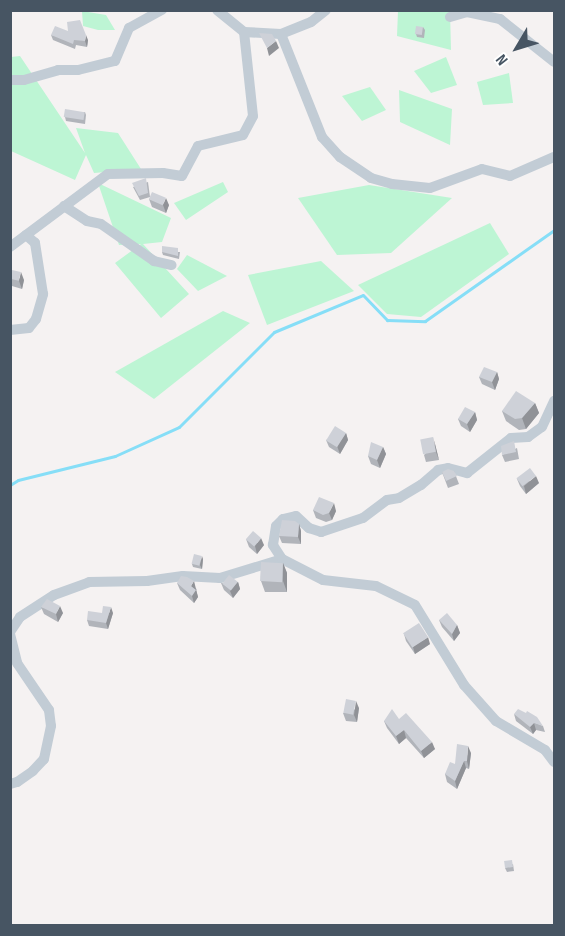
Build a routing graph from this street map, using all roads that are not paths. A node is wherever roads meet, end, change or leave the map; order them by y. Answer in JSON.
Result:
{"nodes":[{"id":1,"x":162,"y":10,"type":"edge"},
{"id":2,"x":217,"y":10,"type":"edge"},
{"id":3,"x":326,"y":10,"type":"edge"},
{"id":4,"x":478,"y":12,"type":"edge"},
{"id":5,"x":450,"y":17,"type":"dead end"},
{"id":6,"x":244,"y":32,"type":"junction"},
{"id":7,"x":281,"y":34,"type":"junction"},
{"id":8,"x":555,"y":62,"type":"edge"},
{"id":9,"x":10,"y":80,"type":"edge"},
{"id":10,"x":555,"y":157,"type":"edge"},
{"id":11,"x":64,"y":206,"type":"junction"},
{"id":12,"x":26,"y":235,"type":"junction"},
{"id":13,"x":10,"y":247,"type":"edge"},
{"id":14,"x":172,"y":265,"type":"dead end"},
{"id":15,"x":10,"y":330,"type":"edge"},
{"id":16,"x":555,"y":401,"type":"edge"},
{"id":17,"x":282,"y":559,"type":"junction"},
{"id":18,"x":10,"y":634,"type":"edge"},
{"id":19,"x":555,"y":762,"type":"edge"},
{"id":20,"x":10,"y":784,"type":"edge"}],
"edges":[{"from":1,"to":9,"type":"street"},
{"from":2,"to":6,"type":"street"},
{"from":3,"to":7,"type":"street"},
{"from":4,"to":5,"type":"street"},
{"from":4,"to":8,"type":"street"},
{"from":6,"to":7,"type":"street"},
{"from":6,"to":11,"type":"street"},
{"from":7,"to":10,"type":"street"},
{"from":11,"to":12,"type":"street"},
{"from":11,"to":14,"type":"street"},
{"from":12,"to":13,"type":"street"},
{"from":12,"to":15,"type":"street"},
{"from":16,"to":17,"type":"street"},
{"from":17,"to":18,"type":"street"},
{"from":17,"to":19,"type":"street"},
{"from":18,"to":20,"type":"street"}]}
